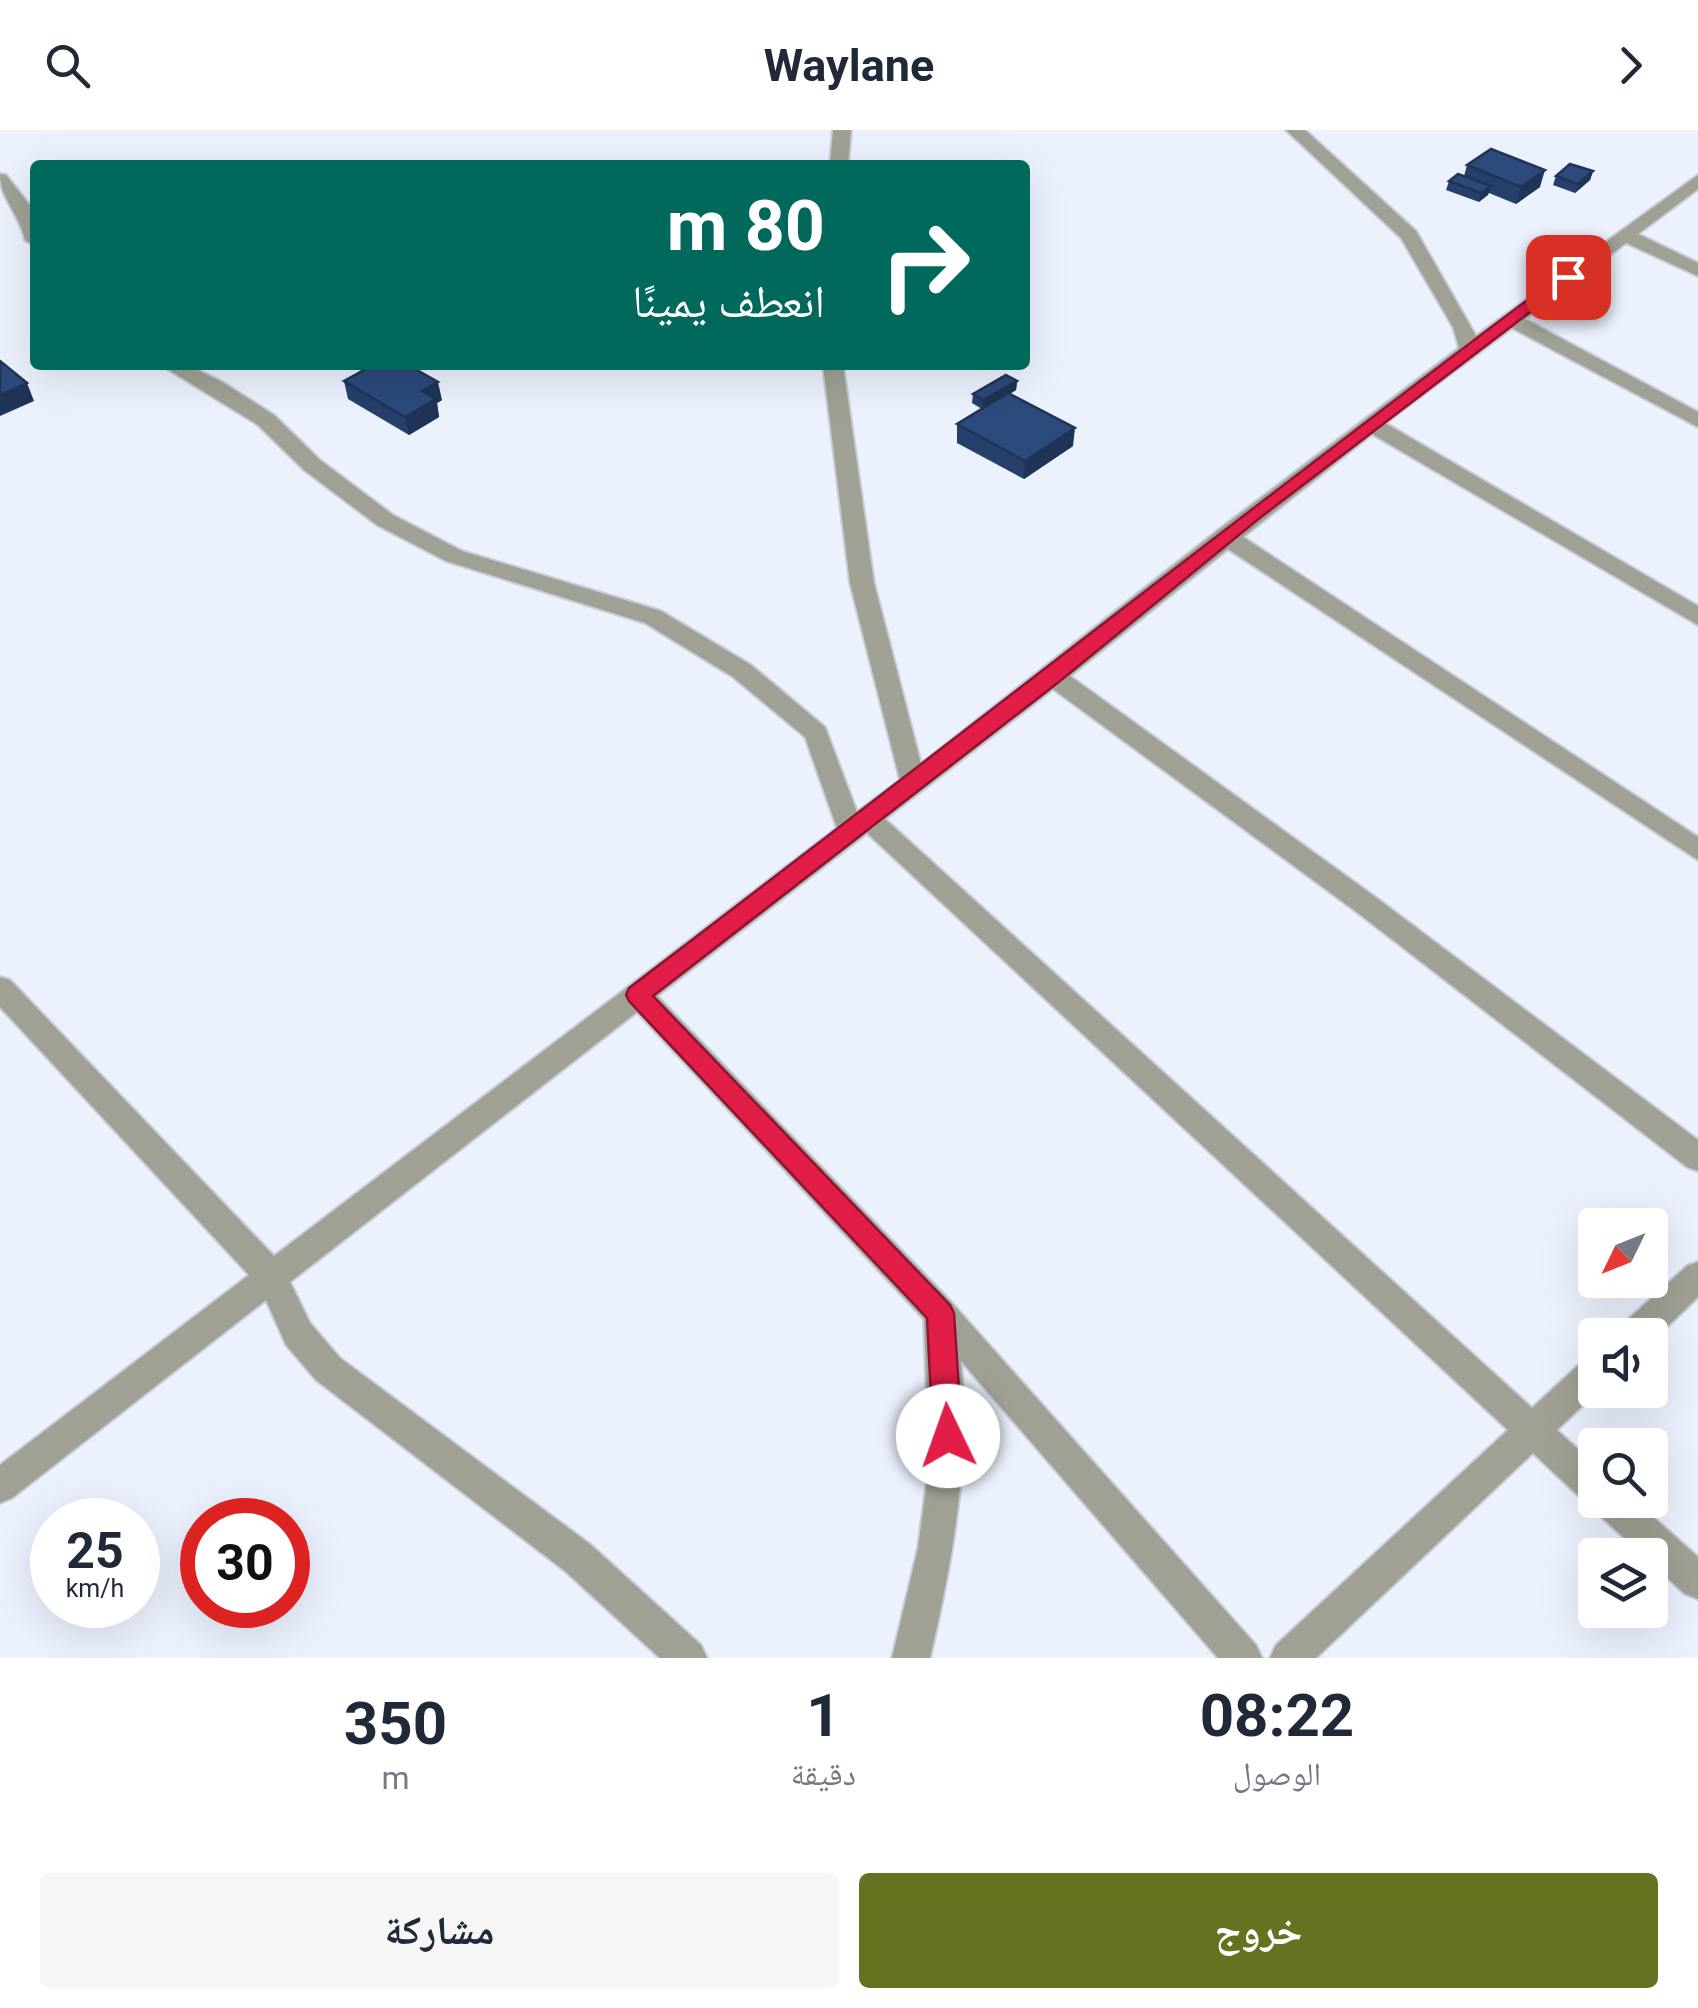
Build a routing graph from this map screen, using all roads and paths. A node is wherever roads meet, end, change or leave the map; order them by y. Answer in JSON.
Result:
{"nodes":[{"id":1,"x":842,"y":130,"type":"edge"},
{"id":2,"x":1294,"y":130,"type":"edge"},
{"id":3,"x":839,"y":160,"type":"edge"},
{"id":4,"x":0,"y":179,"type":"edge"},
{"id":5,"x":1698,"y":180,"type":"edge"},
{"id":6,"x":30,"y":218,"type":"edge"},
{"id":7,"x":1626,"y":234,"type":"junction"},
{"id":8,"x":1698,"y":270,"type":"edge"},
{"id":9,"x":1510,"y":320,"type":"junction"},
{"id":10,"x":1470,"y":350,"type":"junction"},
{"id":11,"x":182,"y":370,"type":"edge"},
{"id":12,"x":834,"y":370,"type":"edge"},
{"id":13,"x":1698,"y":421,"type":"edge"},
{"id":14,"x":1371,"y":424,"type":"junction"},
{"id":15,"x":1225,"y":536,"type":"junction"},
{"id":16,"x":1698,"y":617,"type":"edge"},
{"id":17,"x":1053,"y":676,"type":"junction"},
{"id":18,"x":913,"y":782,"type":"junction"},
{"id":19,"x":859,"y":825,"type":"junction"},
{"id":20,"x":1698,"y":850,"type":"edge"},
{"id":21,"x":0,"y":988,"type":"edge"},
{"id":22,"x":638,"y":995,"type":"junction"},
{"id":23,"x":1698,"y":1158,"type":"edge"},
{"id":24,"x":1698,"y":1276,"type":"edge"},
{"id":25,"x":272,"y":1277,"type":"junction"},
{"id":26,"x":940,"y":1313,"type":"junction"},
{"id":27,"x":1653,"y":1318,"type":"edge"},
{"id":28,"x":1578,"y":1388,"type":"edge"},
{"id":29,"x":1532,"y":1432,"type":"junction"},
{"id":30,"x":1578,"y":1473,"type":"edge"},
{"id":31,"x":0,"y":1486,"type":"edge"},
{"id":32,"x":1628,"y":1518,"type":"edge"},
{"id":33,"x":1698,"y":1581,"type":"edge"},
{"id":34,"x":688,"y":1658,"type":"edge"},
{"id":35,"x":911,"y":1658,"type":"edge"},
{"id":36,"x":1243,"y":1658,"type":"edge"},
{"id":37,"x":1289,"y":1658,"type":"edge"}],
"edges":[{"from":1,"to":3,"type":"street"},
{"from":2,"to":10,"type":"street"},
{"from":4,"to":6,"type":"street"},
{"from":5,"to":7,"type":"street"},
{"from":7,"to":8,"type":"street"},
{"from":7,"to":9,"type":"street"},
{"from":9,"to":10,"type":"street"},
{"from":9,"to":13,"type":"street"},
{"from":10,"to":14,"type":"street"},
{"from":11,"to":19,"type":"street"},
{"from":12,"to":18,"type":"street"},
{"from":14,"to":15,"type":"street"},
{"from":14,"to":16,"type":"street"},
{"from":15,"to":17,"type":"street"},
{"from":15,"to":20,"type":"street"},
{"from":17,"to":18,"type":"street"},
{"from":17,"to":23,"type":"street"},
{"from":18,"to":19,"type":"street"},
{"from":19,"to":22,"type":"street"},
{"from":19,"to":29,"type":"street"},
{"from":21,"to":25,"type":"street"},
{"from":22,"to":25,"type":"street"},
{"from":22,"to":26,"type":"street"},
{"from":24,"to":27,"type":"street"},
{"from":25,"to":31,"type":"street"},
{"from":25,"to":34,"type":"street"},
{"from":26,"to":35,"type":"street"},
{"from":26,"to":36,"type":"street"},
{"from":28,"to":29,"type":"street"},
{"from":29,"to":30,"type":"street"},
{"from":29,"to":37,"type":"street"},
{"from":32,"to":33,"type":"street"}]}
